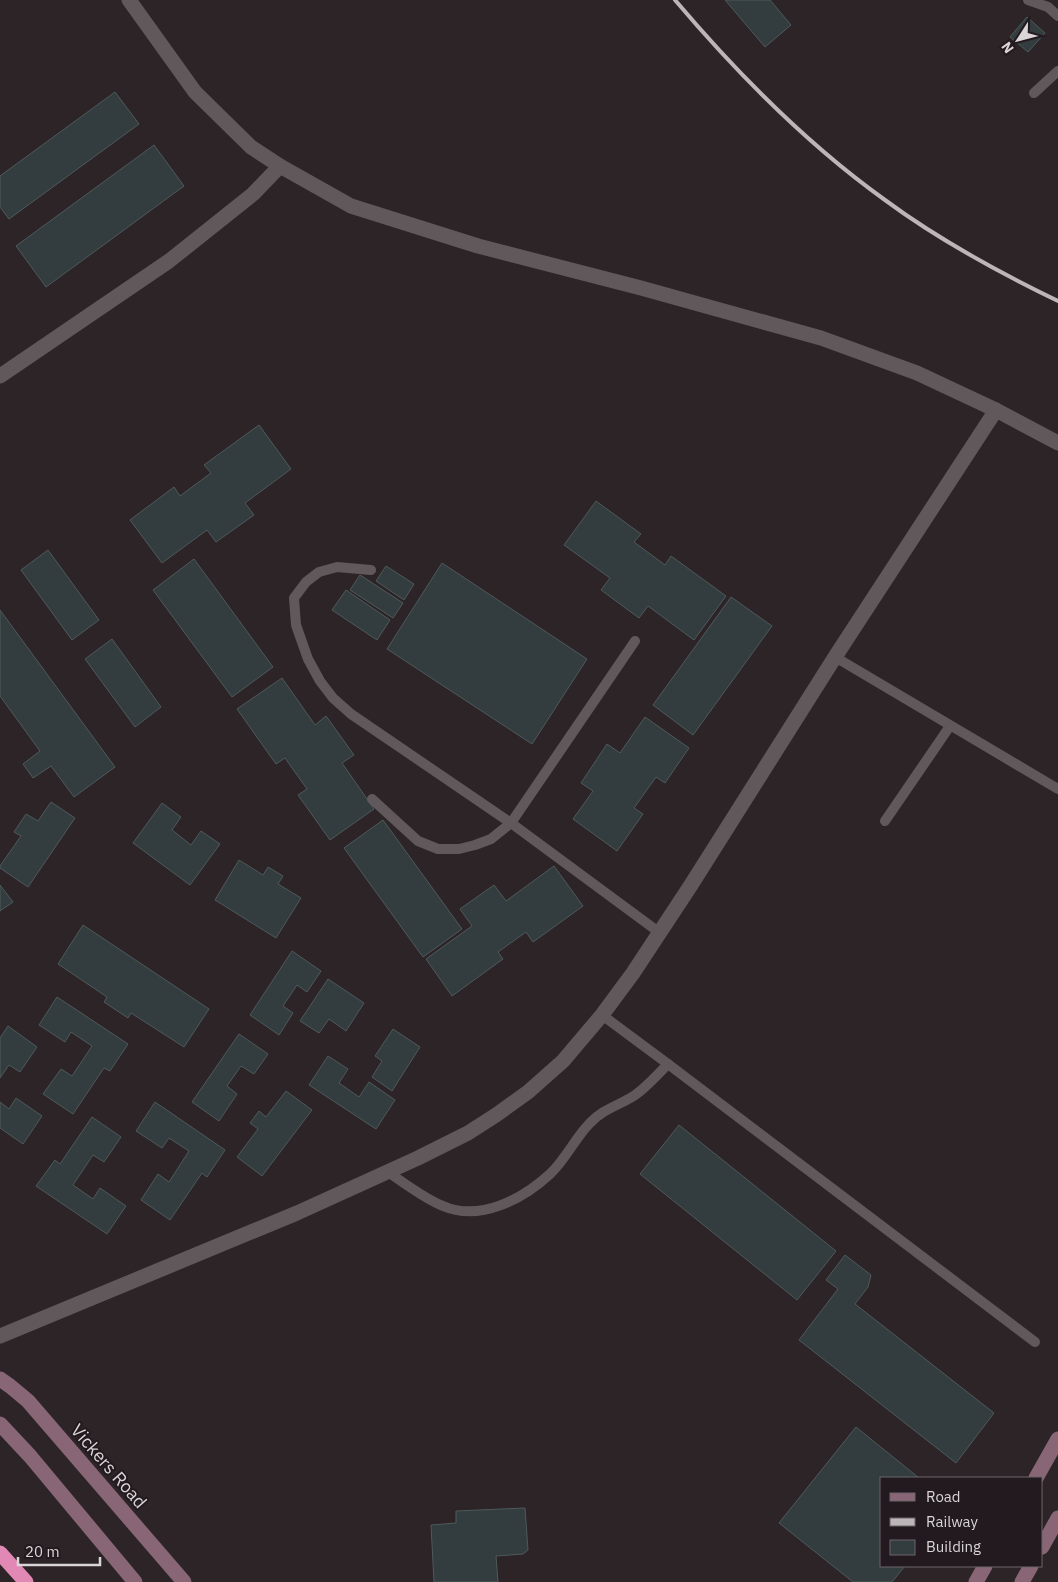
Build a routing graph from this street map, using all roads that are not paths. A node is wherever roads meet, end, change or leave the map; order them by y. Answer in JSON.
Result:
{"nodes":[{"id":1,"x":129,"y":0,"type":"edge"},
{"id":2,"x":1028,"y":0,"type":"edge"},
{"id":3,"x":1056,"y":11,"type":"edge"},
{"id":4,"x":1058,"y":71,"type":"edge"},
{"id":5,"x":1034,"y":92,"type":"dead end"},
{"id":6,"x":280,"y":166,"type":"junction"},
{"id":7,"x":1,"y":374,"type":"edge"},
{"id":8,"x":996,"y":410,"type":"junction"},
{"id":9,"x":1058,"y":443,"type":"edge"},
{"id":10,"x":371,"y":570,"type":"dead end"},
{"id":11,"x":635,"y":641,"type":"dead end"},
{"id":12,"x":835,"y":657,"type":"junction"},
{"id":13,"x":950,"y":726,"type":"junction"},
{"id":14,"x":1058,"y":789,"type":"edge"},
{"id":15,"x":372,"y":799,"type":"dead end"},
{"id":16,"x":885,"y":821,"type":"dead end"},
{"id":17,"x":511,"y":823,"type":"junction"},
{"id":18,"x":660,"y":933,"type":"junction"},
{"id":19,"x":602,"y":1015,"type":"junction"},
{"id":20,"x":668,"y":1064,"type":"junction"},
{"id":21,"x":388,"y":1172,"type":"junction"},
{"id":22,"x":0,"y":1336,"type":"edge"},
{"id":23,"x":1034,"y":1342,"type":"dead end"},
{"id":24,"x":0,"y":1379,"type":"edge"},
{"id":25,"x":0,"y":1424,"type":"edge"},
{"id":26,"x":1058,"y":1439,"type":"edge"},
{"id":27,"x":1037,"y":1477,"type":"edge"},
{"id":28,"x":1058,"y":1518,"type":"edge"},
{"id":29,"x":1043,"y":1545,"type":"edge"},
{"id":30,"x":0,"y":1553,"type":"edge"},
{"id":31,"x":984,"y":1567,"type":"edge"},
{"id":32,"x":1030,"y":1567,"type":"edge"},
{"id":33,"x":26,"y":1582,"type":"edge"},
{"id":34,"x":134,"y":1582,"type":"edge"},
{"id":35,"x":184,"y":1582,"type":"edge"},
{"id":36,"x":976,"y":1582,"type":"edge"},
{"id":37,"x":1022,"y":1582,"type":"edge"}],
"edges":[{"from":1,"to":6,"type":"street"},
{"from":2,"to":3,"type":"lane"},
{"from":4,"to":5,"type":"lane"},
{"from":6,"to":7,"type":"street"},
{"from":6,"to":8,"type":"street"},
{"from":8,"to":9,"type":"street"},
{"from":8,"to":12,"type":"street"},
{"from":10,"to":17,"type":"lane"},
{"from":11,"to":17,"type":"lane"},
{"from":12,"to":13,"type":"lane"},
{"from":12,"to":18,"type":"street"},
{"from":13,"to":14,"type":"lane"},
{"from":13,"to":16,"type":"lane"},
{"from":15,"to":17,"type":"lane"},
{"from":17,"to":18,"type":"lane"},
{"from":18,"to":19,"type":"street"},
{"from":19,"to":20,"type":"lane"},
{"from":19,"to":21,"type":"street"},
{"from":20,"to":21,"type":"lane"},
{"from":20,"to":23,"type":"lane"},
{"from":21,"to":22,"type":"street"},
{"from":24,"to":35,"type":"main road","name":"Vickers Road"},
{"from":25,"to":34,"type":"main road"},
{"from":26,"to":27,"type":"main road"},
{"from":28,"to":29,"type":"main road"},
{"from":30,"to":33,"type":"highway"},
{"from":31,"to":36,"type":"main road"},
{"from":32,"to":37,"type":"main road"}]}
